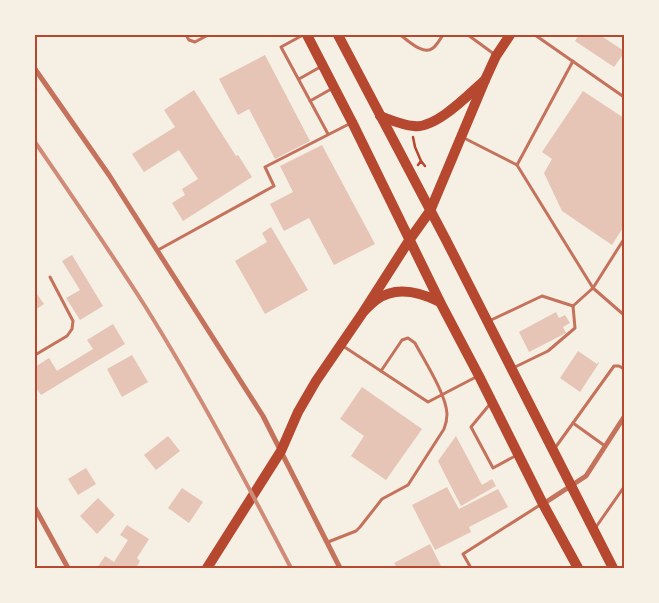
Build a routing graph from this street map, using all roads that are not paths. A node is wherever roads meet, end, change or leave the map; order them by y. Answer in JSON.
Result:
{"nodes":[{"id":1,"x":186,"y":35,"type":"edge"},
{"id":2,"x":208,"y":35,"type":"edge"},
{"id":3,"x":303,"y":35,"type":"edge"},
{"id":4,"x":307,"y":35,"type":"edge"},
{"id":5,"x":338,"y":35,"type":"edge"},
{"id":6,"x":400,"y":35,"type":"edge"},
{"id":7,"x":444,"y":35,"type":"edge"},
{"id":8,"x":468,"y":35,"type":"edge"},
{"id":9,"x":510,"y":35,"type":"edge"},
{"id":10,"x":535,"y":35,"type":"edge"},
{"id":11,"x":496,"y":56,"type":"junction"},
{"id":12,"x":573,"y":61,"type":"junction"},
{"id":13,"x":323,"y":66,"type":"junction"},
{"id":14,"x":35,"y":70,"type":"edge"},
{"id":15,"x":298,"y":79,"type":"junction"},
{"id":16,"x":485,"y":80,"type":"junction"},
{"id":17,"x":334,"y":87,"type":"junction"},
{"id":18,"x":624,"y":97,"type":"edge"},
{"id":19,"x":310,"y":101,"type":"junction"},
{"id":20,"x":380,"y":116,"type":"junction"},
{"id":21,"x":352,"y":122,"type":"junction"},
{"id":22,"x":328,"y":134,"type":"junction"},
{"id":23,"x":461,"y":137,"type":"junction"},
{"id":24,"x":517,"y":165,"type":"junction"},
{"id":25,"x":430,"y":211,"type":"junction"},
{"id":26,"x":410,"y":239,"type":"junction"},
{"id":27,"x":624,"y":239,"type":"edge"},
{"id":28,"x":158,"y":250,"type":"junction"},
{"id":29,"x":50,"y":277,"type":"dead end"},
{"id":30,"x":593,"y":288,"type":"junction"},
{"id":31,"x":440,"y":302,"type":"junction"},
{"id":32,"x":574,"y":306,"type":"junction"},
{"id":33,"x":364,"y":311,"type":"junction"},
{"id":34,"x":624,"y":315,"type":"edge"},
{"id":35,"x":487,"y":321,"type":"junction"},
{"id":36,"x":341,"y":344,"type":"junction"},
{"id":37,"x":35,"y":355,"type":"edge"},
{"id":38,"x":512,"y":369,"type":"junction"},
{"id":39,"x":624,"y":369,"type":"edge"},
{"id":40,"x":381,"y":371,"type":"junction"},
{"id":41,"x":479,"y":376,"type":"junction"},
{"id":42,"x":442,"y":395,"type":"junction"},
{"id":43,"x":492,"y":402,"type":"junction"},
{"id":44,"x":624,"y":417,"type":"edge"},
{"id":45,"x":573,"y":423,"type":"junction"},
{"id":46,"x":605,"y":446,"type":"junction"},
{"id":47,"x":281,"y":451,"type":"junction"},
{"id":48,"x":553,"y":451,"type":"junction"},
{"id":49,"x":518,"y":454,"type":"junction"},
{"id":50,"x":571,"y":486,"type":"junction"},
{"id":51,"x":624,"y":487,"type":"edge"},
{"id":52,"x":543,"y":504,"type":"junction"},
{"id":53,"x":35,"y":508,"type":"edge"},
{"id":54,"x":594,"y":530,"type":"junction"},
{"id":55,"x":327,"y":543,"type":"junction"},
{"id":56,"x":68,"y":568,"type":"edge"},
{"id":57,"x":207,"y":568,"type":"edge"},
{"id":58,"x":340,"y":568,"type":"edge"},
{"id":59,"x":471,"y":568,"type":"edge"},
{"id":60,"x":578,"y":568,"type":"edge"},
{"id":61,"x":613,"y":568,"type":"edge"}],
"edges":[{"from":1,"to":2,"type":"lane"},
{"from":3,"to":15,"type":"lane"},
{"from":4,"to":13,"type":"main road"},
{"from":5,"to":20,"type":"main road"},
{"from":6,"to":7,"type":"lane"},
{"from":8,"to":11,"type":"lane"},
{"from":9,"to":11,"type":"main road"},
{"from":10,"to":12,"type":"lane"},
{"from":11,"to":16,"type":"main road"},
{"from":12,"to":18,"type":"lane"},
{"from":12,"to":24,"type":"lane"},
{"from":13,"to":15,"type":"lane"},
{"from":13,"to":17,"type":"main road"},
{"from":14,"to":28,"type":"street"},
{"from":15,"to":19,"type":"lane"},
{"from":16,"to":20,"type":"main road"},
{"from":16,"to":23,"type":"main road"},
{"from":17,"to":19,"type":"lane"},
{"from":17,"to":21,"type":"main road"},
{"from":19,"to":22,"type":"lane"},
{"from":20,"to":25,"type":"main road"},
{"from":21,"to":22,"type":"lane"},
{"from":21,"to":26,"type":"main road"},
{"from":22,"to":28,"type":"lane"},
{"from":23,"to":24,"type":"lane"},
{"from":23,"to":25,"type":"main road"},
{"from":24,"to":30,"type":"lane"},
{"from":25,"to":26,"type":"main road"},
{"from":25,"to":35,"type":"main road"},
{"from":26,"to":31,"type":"main road"},
{"from":26,"to":33,"type":"main road"},
{"from":27,"to":30,"type":"lane"},
{"from":28,"to":47,"type":"street"},
{"from":29,"to":37,"type":"lane"},
{"from":30,"to":32,"type":"lane"},
{"from":30,"to":34,"type":"lane"},
{"from":31,"to":33,"type":"main road"},
{"from":31,"to":41,"type":"main road"},
{"from":32,"to":35,"type":"lane"},
{"from":32,"to":38,"type":"lane"},
{"from":33,"to":36,"type":"main road"},
{"from":35,"to":38,"type":"main road"},
{"from":36,"to":40,"type":"lane"},
{"from":36,"to":47,"type":"main road"},
{"from":38,"to":48,"type":"main road"},
{"from":39,"to":45,"type":"lane"},
{"from":40,"to":42,"type":"lane"},
{"from":40,"to":42,"type":"lane"},
{"from":41,"to":42,"type":"lane"},
{"from":41,"to":43,"type":"main road"},
{"from":42,"to":55,"type":"lane"},
{"from":43,"to":49,"type":"main road"},
{"from":43,"to":49,"type":"lane"},
{"from":44,"to":46,"type":"street"},
{"from":45,"to":46,"type":"lane"},
{"from":45,"to":48,"type":"lane"},
{"from":46,"to":50,"type":"street"},
{"from":47,"to":55,"type":"street"},
{"from":47,"to":57,"type":"main road"},
{"from":48,"to":50,"type":"main road"},
{"from":49,"to":52,"type":"main road"},
{"from":50,"to":52,"type":"street"},
{"from":50,"to":54,"type":"main road"},
{"from":51,"to":54,"type":"lane"},
{"from":52,"to":59,"type":"lane"},
{"from":52,"to":60,"type":"main road"},
{"from":53,"to":56,"type":"street"},
{"from":54,"to":61,"type":"main road"},
{"from":55,"to":58,"type":"street"}]}
